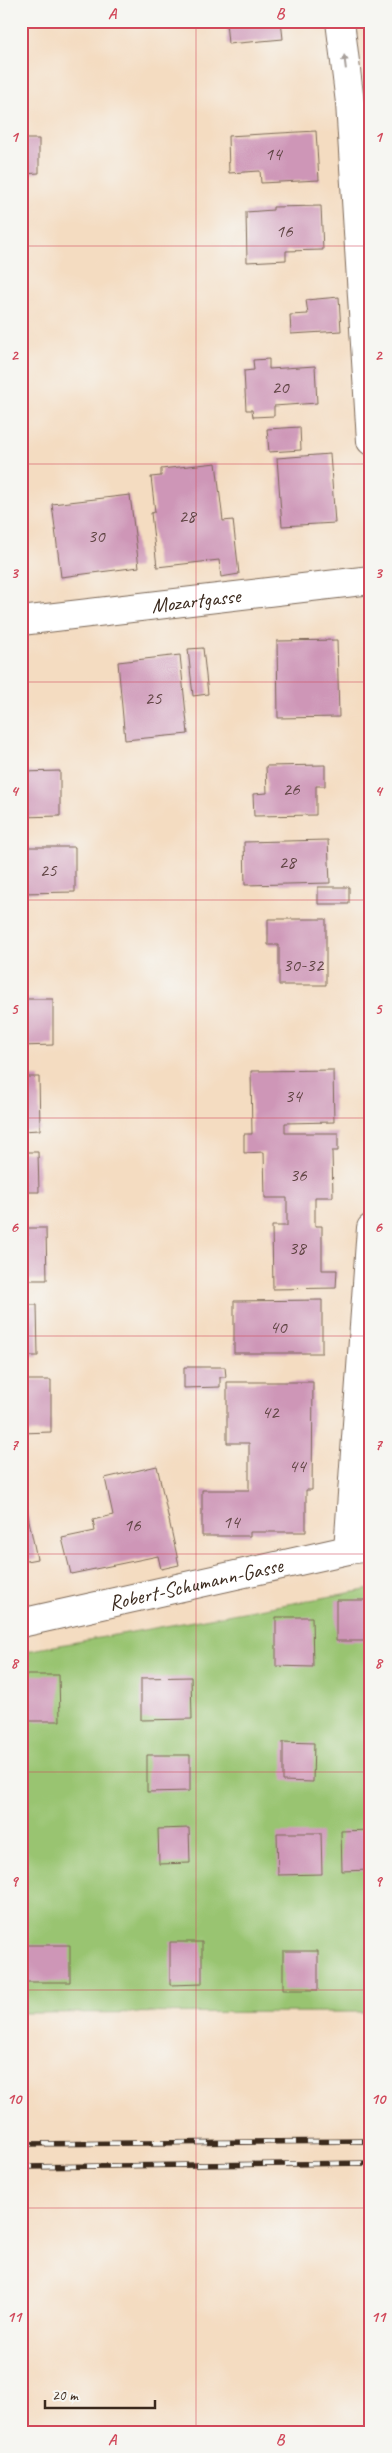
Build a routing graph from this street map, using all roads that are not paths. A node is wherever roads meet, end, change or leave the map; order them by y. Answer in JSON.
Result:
{"nodes":[{"id":1,"x":340,"y":21,"type":"edge"},
{"id":2,"x":360,"y":101,"type":"edge"},
{"id":3,"x":371,"y":441,"type":"edge"},
{"id":4,"x":371,"y":580,"type":"edge"},
{"id":5,"x":21,"y":621,"type":"edge"},
{"id":6,"x":371,"y":1228,"type":"edge"},
{"id":7,"x":359,"y":1548,"type":"edge"},
{"id":8,"x":21,"y":1623,"type":"edge"}],
"edges":[{"from":2,"to":1,"type":"street","one_way":true},
{"from":2,"to":3,"type":"street"},
{"from":4,"to":5,"type":"street","name":"Mozartgasse"},
{"from":6,"to":7,"type":"street"},
{"from":7,"to":8,"type":"street","name":"Robert-Schumann-Gasse"}]}
